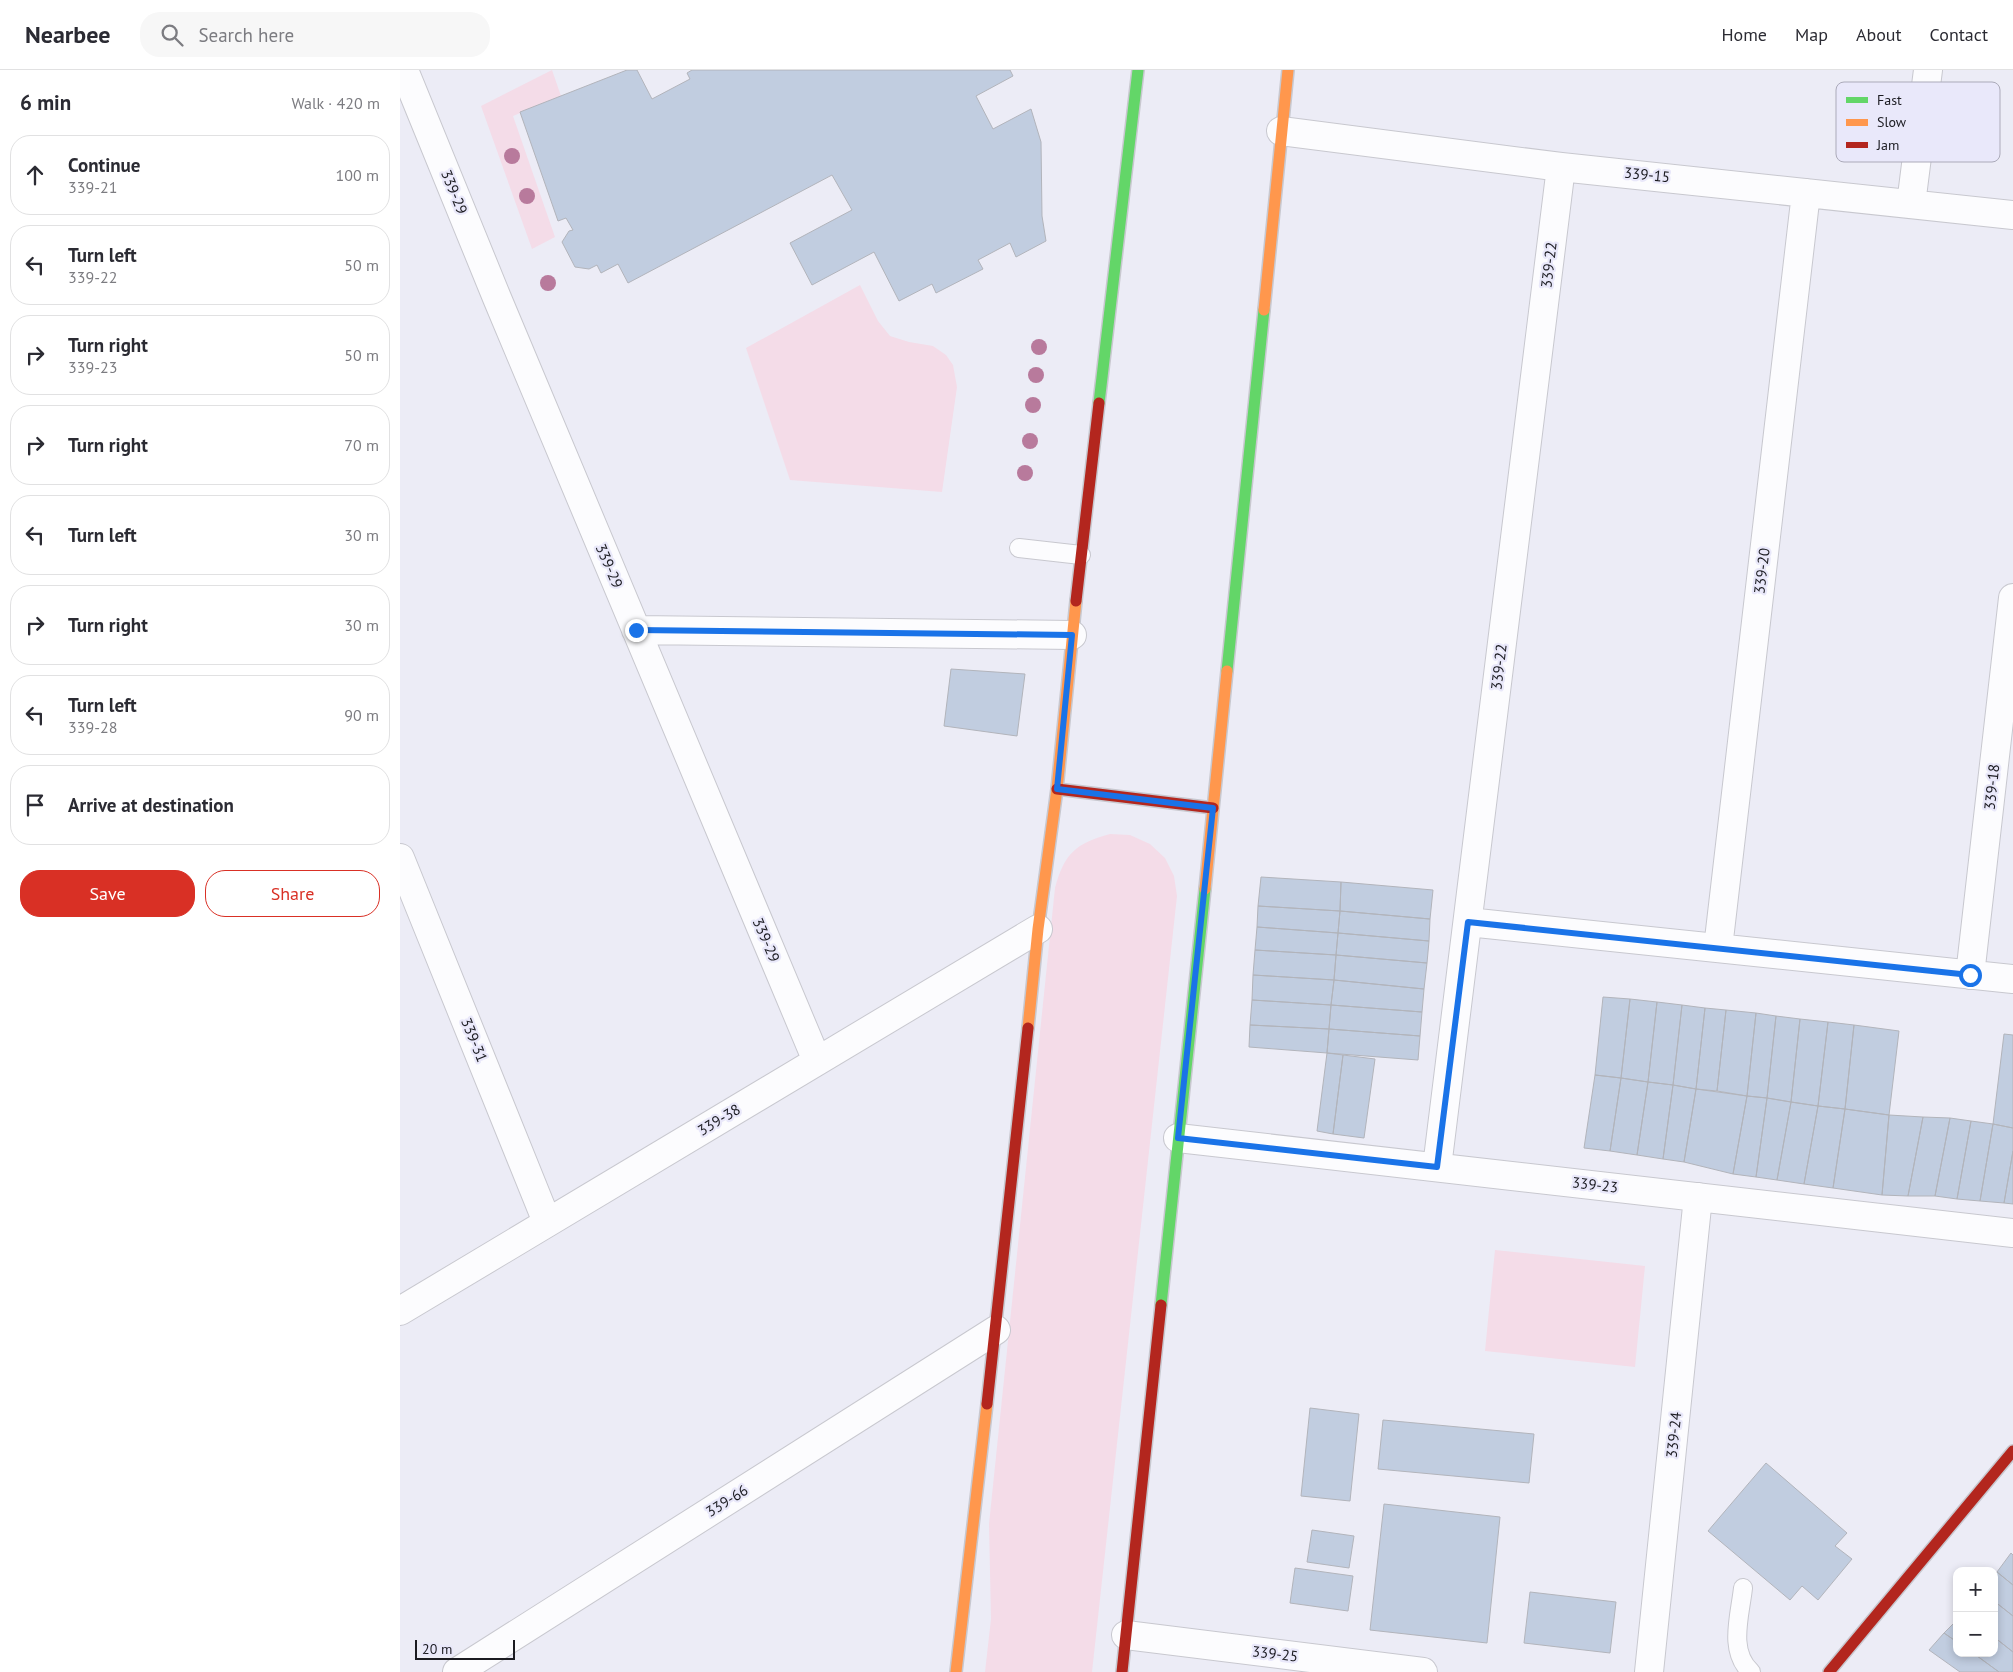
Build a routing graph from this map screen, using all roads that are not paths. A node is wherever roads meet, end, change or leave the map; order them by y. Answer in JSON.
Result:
{"nodes":[{"id":1,"x":404,"y":70,"type":"edge"},
{"id":2,"x":1138,"y":70,"type":"edge"},
{"id":3,"x":1288,"y":70,"type":"edge"},
{"id":4,"x":1281,"y":131,"type":"junction"},
{"id":5,"x":1916,"y":162,"type":"edge"},
{"id":6,"x":1561,"y":167,"type":"junction"},
{"id":7,"x":1806,"y":193,"type":"junction"},
{"id":8,"x":1911,"y":204,"type":"junction"},
{"id":9,"x":2013,"y":215,"type":"edge"},
{"id":10,"x":1019,"y":548,"type":"dead end"},
{"id":11,"x":1081,"y":554,"type":"junction"},
{"id":12,"x":2013,"y":598,"type":"edge"},
{"id":13,"x":636,"y":630,"type":"junction"},
{"id":14,"x":1072,"y":635,"type":"junction"},
{"id":15,"x":1057,"y":789,"type":"junction"},
{"id":16,"x":1213,"y":808,"type":"junction"},
{"id":17,"x":400,"y":858,"type":"edge"},
{"id":18,"x":1468,"y":922,"type":"junction"},
{"id":19,"x":1038,"y":929,"type":"junction"},
{"id":20,"x":1718,"y":948,"type":"junction"},
{"id":21,"x":1970,"y":975,"type":"junction"},
{"id":22,"x":2013,"y":980,"type":"edge"},
{"id":23,"x":817,"y":1061,"type":"junction"},
{"id":24,"x":1178,"y":1138,"type":"junction"},
{"id":25,"x":1437,"y":1167,"type":"junction"},
{"id":26,"x":1698,"y":1197,"type":"junction"},
{"id":27,"x":547,"y":1222,"type":"junction"},
{"id":28,"x":2013,"y":1233,"type":"edge"},
{"id":29,"x":400,"y":1310,"type":"edge"},
{"id":30,"x":996,"y":1330,"type":"junction"},
{"id":31,"x":2013,"y":1451,"type":"edge"},
{"id":32,"x":1743,"y":1588,"type":"dead end"},
{"id":33,"x":1126,"y":1635,"type":"junction"},
{"id":34,"x":457,"y":1672,"type":"edge"},
{"id":35,"x":956,"y":1672,"type":"edge"},
{"id":36,"x":1122,"y":1672,"type":"edge"},
{"id":37,"x":1424,"y":1672,"type":"edge"},
{"id":38,"x":1650,"y":1672,"type":"edge"},
{"id":39,"x":1751,"y":1672,"type":"edge"},
{"id":40,"x":1831,"y":1672,"type":"edge"}],
"edges":[{"from":1,"to":13,"type":"street","name":"339-29"},
{"from":2,"to":11,"type":"main road"},
{"from":3,"to":4,"type":"main road"},
{"from":4,"to":6,"type":"street","name":"339-15"},
{"from":4,"to":16,"type":"main road"},
{"from":5,"to":8,"type":"street"},
{"from":6,"to":7,"type":"street","name":"339-15"},
{"from":6,"to":18,"type":"street","name":"339-22"},
{"from":7,"to":8,"type":"street","name":"339-15"},
{"from":7,"to":20,"type":"street","name":"339-20"},
{"from":8,"to":9,"type":"street","name":"339-15"},
{"from":10,"to":11,"type":"lane"},
{"from":11,"to":14,"type":"main road"},
{"from":12,"to":21,"type":"street","name":"339-18"},
{"from":13,"to":14,"type":"street"},
{"from":13,"to":23,"type":"street","name":"339-29"},
{"from":14,"to":15,"type":"main road"},
{"from":15,"to":16,"type":"main road"},
{"from":15,"to":19,"type":"main road"},
{"from":16,"to":24,"type":"main road"},
{"from":17,"to":27,"type":"street","name":"339-31"},
{"from":18,"to":20,"type":"street"},
{"from":18,"to":25,"type":"street","name":"339-22"},
{"from":19,"to":23,"type":"street","name":"339-38"},
{"from":19,"to":30,"type":"main road"},
{"from":20,"to":21,"type":"street"},
{"from":21,"to":22,"type":"street"},
{"from":23,"to":27,"type":"street","name":"339-38"},
{"from":24,"to":25,"type":"street","name":"339-23"},
{"from":24,"to":33,"type":"main road"},
{"from":25,"to":26,"type":"street","name":"339-23"},
{"from":26,"to":28,"type":"street","name":"339-23"},
{"from":26,"to":38,"type":"street","name":"339-24"},
{"from":27,"to":29,"type":"street","name":"339-38"},
{"from":30,"to":34,"type":"street","name":"339-66"},
{"from":30,"to":35,"type":"main road"},
{"from":31,"to":40,"type":"main road"},
{"from":32,"to":39,"type":"lane"},
{"from":33,"to":36,"type":"main road"},
{"from":33,"to":37,"type":"street","name":"339-25"}]}
